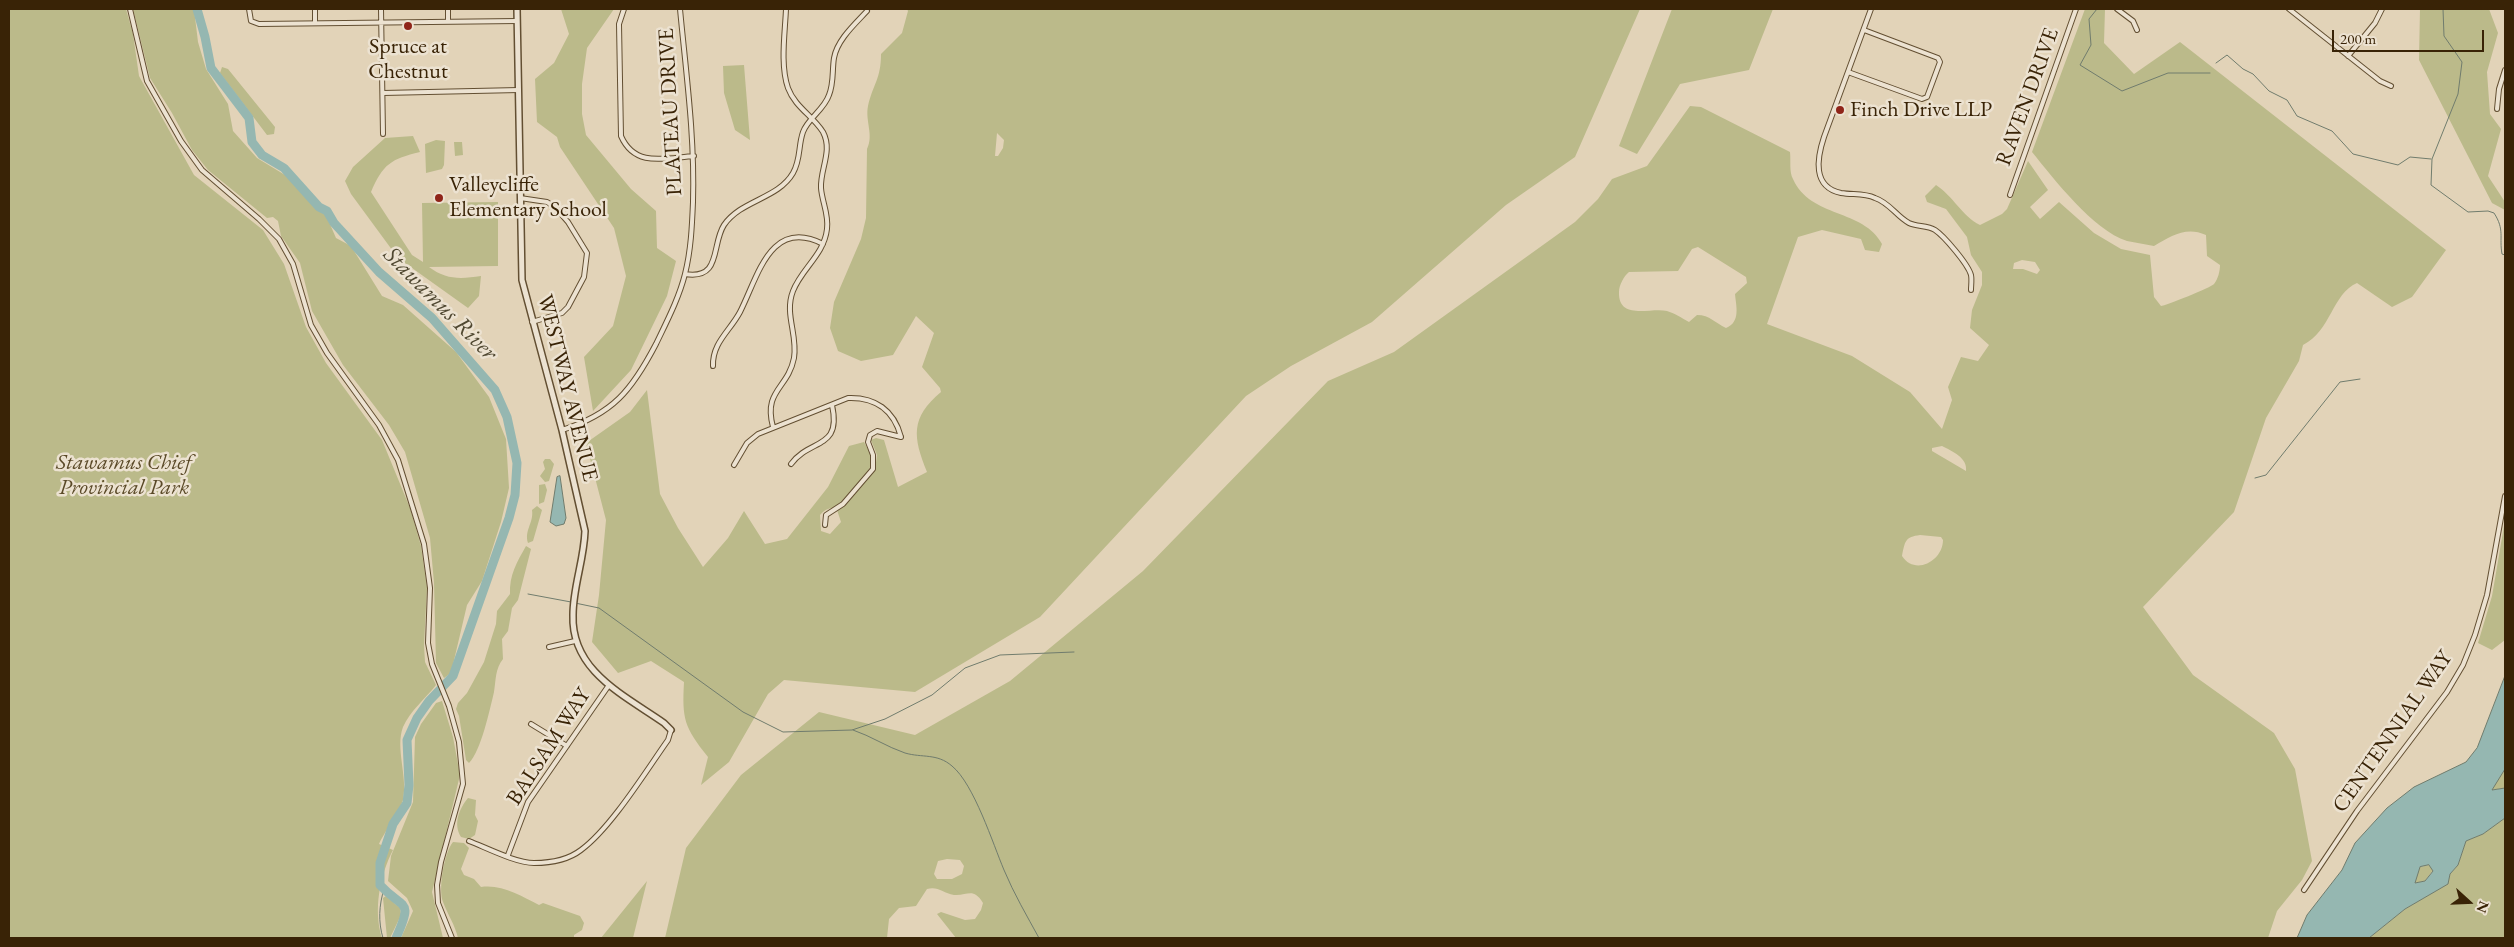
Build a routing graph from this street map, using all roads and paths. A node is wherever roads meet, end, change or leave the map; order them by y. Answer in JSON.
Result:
{"nodes":[{"id":1,"x":130,"y":9,"type":"edge"},
{"id":2,"x":249,"y":9,"type":"edge"},
{"id":3,"x":315,"y":9,"type":"edge"},
{"id":4,"x":381,"y":9,"type":"edge"},
{"id":5,"x":448,"y":9,"type":"edge"},
{"id":6,"x":517,"y":9,"type":"edge"},
{"id":7,"x":624,"y":9,"type":"edge"},
{"id":8,"x":680,"y":9,"type":"edge"},
{"id":9,"x":786,"y":9,"type":"edge"},
{"id":10,"x":1872,"y":9,"type":"edge"},
{"id":11,"x":2076,"y":9,"type":"edge"},
{"id":12,"x":2117,"y":9,"type":"edge"},
{"id":13,"x":2289,"y":9,"type":"edge"},
{"id":14,"x":2382,"y":9,"type":"edge"},
{"id":15,"x":867,"y":11,"type":"dead end"},
{"id":16,"x":448,"y":21,"type":"junction"},
{"id":17,"x":517,"y":21,"type":"junction"},
{"id":18,"x":316,"y":23,"type":"junction"},
{"id":19,"x":381,"y":23,"type":"junction"},
{"id":20,"x":1864,"y":30,"type":"junction"},
{"id":21,"x":2137,"y":30,"type":"dead end"},
{"id":22,"x":2348,"y":56,"type":"junction"},
{"id":23,"x":2505,"y":70,"type":"edge"},
{"id":24,"x":1848,"y":72,"type":"junction"},
{"id":25,"x":2391,"y":86,"type":"dead end"},
{"id":26,"x":519,"y":90,"type":"junction"},
{"id":27,"x":383,"y":94,"type":"junction"},
{"id":28,"x":2497,"y":109,"type":"dead end"},
{"id":29,"x":812,"y":120,"type":"junction"},
{"id":30,"x":383,"y":134,"type":"dead end"},
{"id":31,"x":694,"y":156,"type":"junction"},
{"id":32,"x":2010,"y":195,"type":"dead end"},
{"id":33,"x":520,"y":198,"type":"junction"},
{"id":34,"x":823,"y":244,"type":"junction"},
{"id":35,"x":685,"y":274,"type":"junction"},
{"id":36,"x":1971,"y":290,"type":"dead end"},
{"id":37,"x":532,"y":322,"type":"junction"},
{"id":38,"x":713,"y":366,"type":"dead end"},
{"id":39,"x":832,"y":405,"type":"junction"},
{"id":40,"x":773,"y":427,"type":"junction"},
{"id":41,"x":562,"y":430,"type":"junction"},
{"id":42,"x":791,"y":464,"type":"dead end"},
{"id":43,"x":734,"y":465,"type":"dead end"},
{"id":44,"x":2505,"y":496,"type":"edge"},
{"id":45,"x":824,"y":525,"type":"dead end"},
{"id":46,"x":575,"y":641,"type":"junction"},
{"id":47,"x":549,"y":647,"type":"dead end"},
{"id":48,"x":609,"y":685,"type":"junction"},
{"id":49,"x":532,"y":724,"type":"dead end"},
{"id":50,"x":671,"y":730,"type":"joint"},
{"id":51,"x":567,"y":746,"type":"junction"},
{"id":52,"x":469,"y":841,"type":"dead end"},
{"id":53,"x":508,"y":855,"type":"junction"},
{"id":54,"x":2304,"y":890,"type":"dead end"},
{"id":55,"x":452,"y":938,"type":"edge"}],
"edges":[{"from":1,"to":55,"type":"street"},
{"from":2,"to":18,"type":"street"},
{"from":3,"to":18,"type":"street"},
{"from":4,"to":19,"type":"street"},
{"from":5,"to":16,"type":"street"},
{"from":6,"to":17,"type":"street","name":"WESTWAY AVENUE"},
{"from":7,"to":31,"type":"street"},
{"from":8,"to":31,"type":"street","name":"PLATEAU DRIVE"},
{"from":9,"to":29,"type":"street"},
{"from":10,"to":20,"type":"street"},
{"from":11,"to":32,"type":"street","name":"RAVEN DRIVE"},
{"from":12,"to":21,"type":"street"},
{"from":13,"to":22,"type":"street"},
{"from":14,"to":22,"type":"street"},
{"from":15,"to":29,"type":"street"},
{"from":16,"to":17,"type":"street"},
{"from":16,"to":19,"type":"street"},
{"from":17,"to":26,"type":"street","name":"WESTWAY AVENUE"},
{"from":18,"to":19,"type":"street"},
{"from":19,"to":27,"type":"street"},
{"from":20,"to":24,"type":"street"},
{"from":20,"to":24,"type":"street"},
{"from":22,"to":25,"type":"street"},
{"from":23,"to":28,"type":"street"},
{"from":24,"to":36,"type":"street"},
{"from":26,"to":27,"type":"street"},
{"from":26,"to":33,"type":"street","name":"WESTWAY AVENUE"},
{"from":27,"to":30,"type":"street"},
{"from":29,"to":34,"type":"street"},
{"from":29,"to":35,"type":"street"},
{"from":31,"to":35,"type":"street","name":"PLATEAU DRIVE"},
{"from":33,"to":37,"type":"street","name":"WESTWAY AVENUE"},
{"from":33,"to":37,"type":"street"},
{"from":34,"to":38,"type":"street"},
{"from":34,"to":40,"type":"street"},
{"from":35,"to":41,"type":"street","name":"PLATEAU DRIVE"},
{"from":37,"to":41,"type":"street","name":"WESTWAY AVENUE"},
{"from":39,"to":40,"type":"street"},
{"from":39,"to":42,"type":"street"},
{"from":39,"to":45,"type":"street"},
{"from":40,"to":43,"type":"street"},
{"from":41,"to":46,"type":"street","name":"WESTWAY AVENUE"},
{"from":44,"to":54,"type":"street","name":"CENTENNIAL WAY"},
{"from":46,"to":47,"type":"street"},
{"from":46,"to":48,"type":"street","name":"WESTWAY AVENUE"},
{"from":48,"to":50,"type":"street","name":"WESTWAY AVENUE"},
{"from":48,"to":51,"type":"street","name":"BALSAM WAY"},
{"from":49,"to":51,"type":"street"},
{"from":50,"to":53,"type":"street"},
{"from":51,"to":53,"type":"street","name":"BALSAM WAY"},
{"from":52,"to":53,"type":"street"}]}
